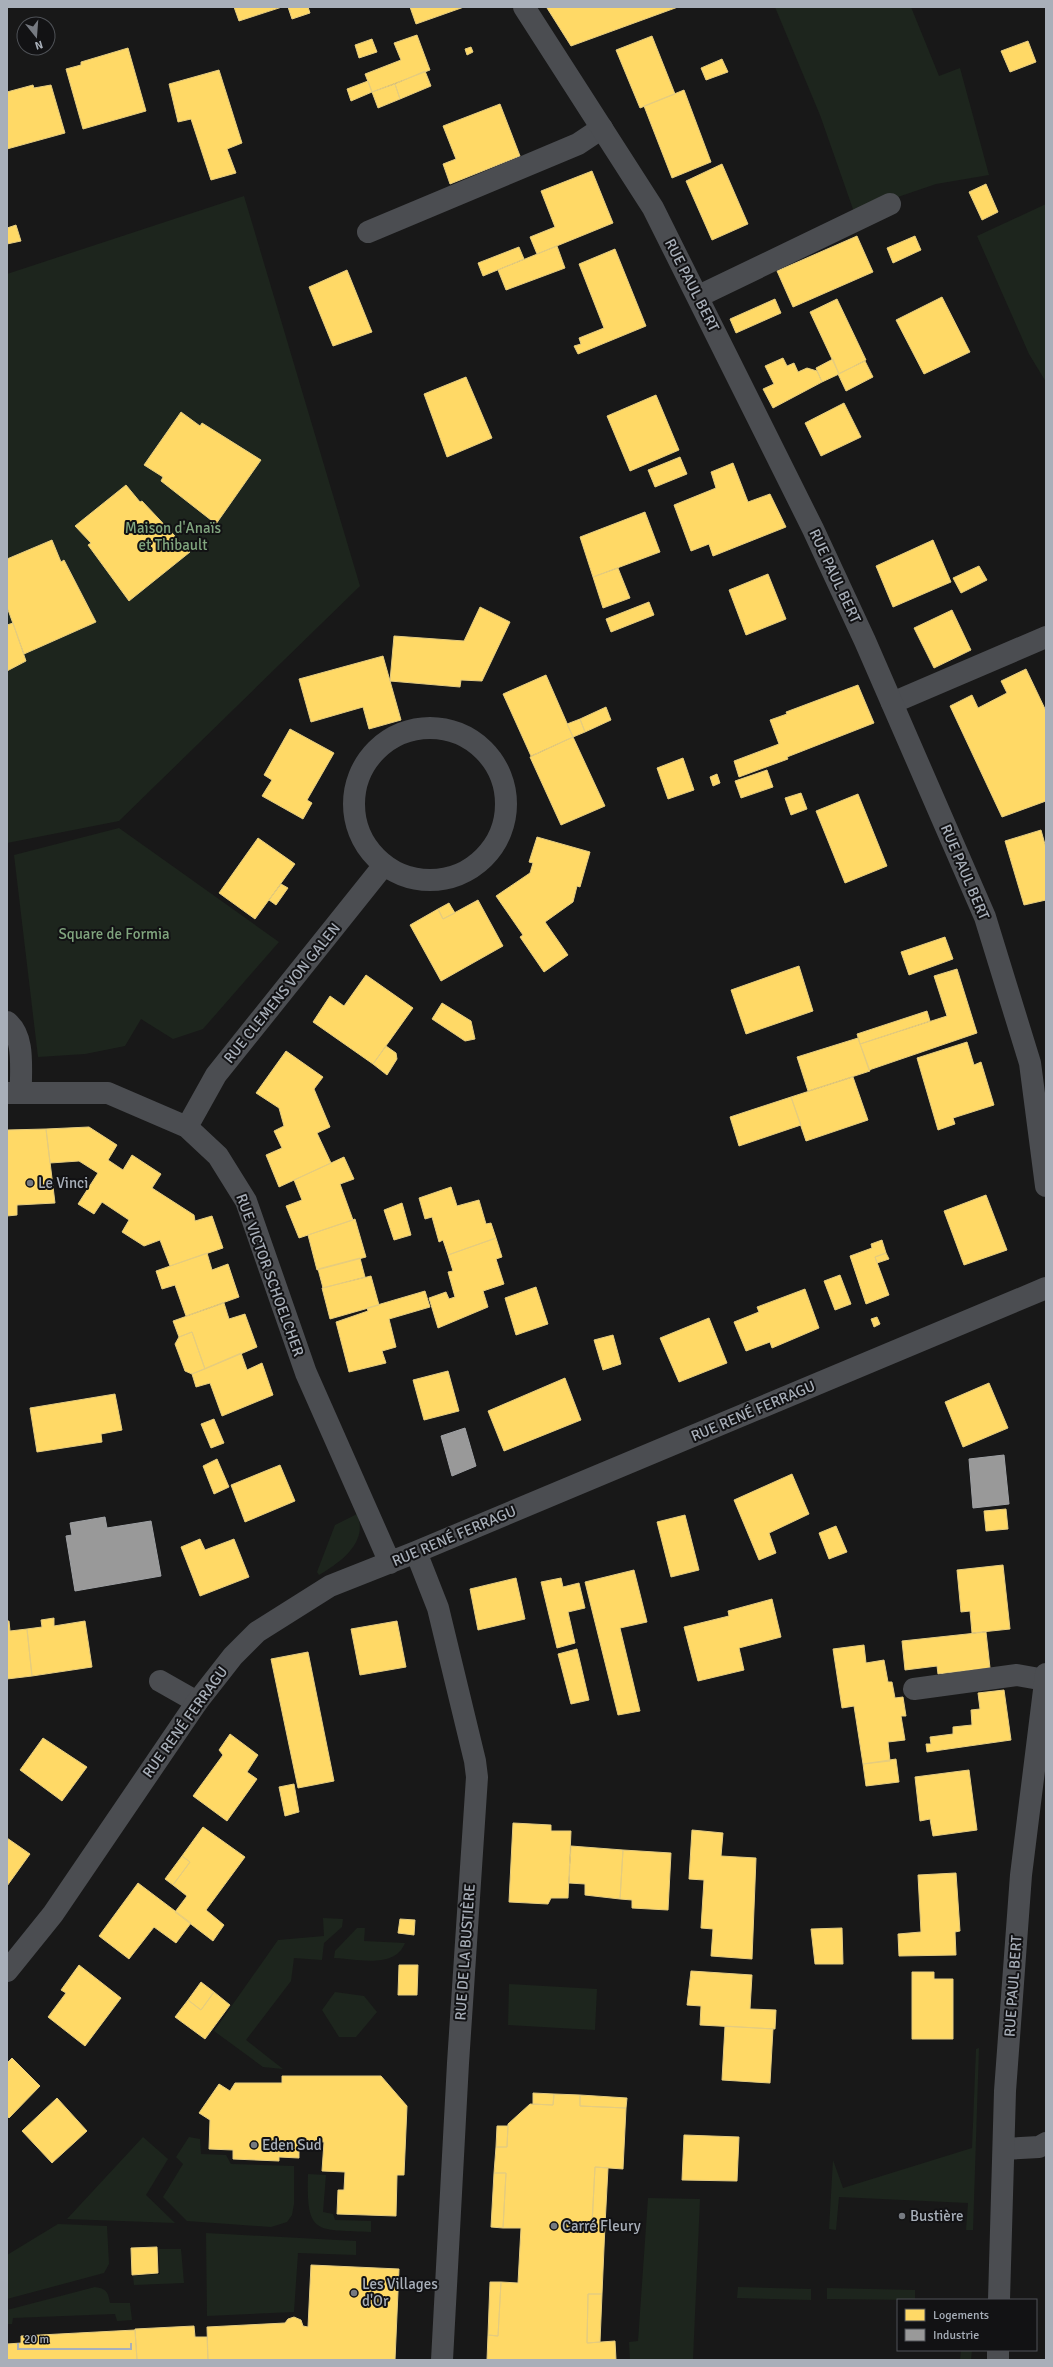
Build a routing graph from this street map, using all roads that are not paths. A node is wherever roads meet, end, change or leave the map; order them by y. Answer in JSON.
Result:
{"nodes":[{"id":1,"x":524,"y":7,"type":"edge"},
{"id":2,"x":602,"y":128,"type":"junction"},
{"id":3,"x":890,"y":204,"type":"dead end"},
{"id":4,"x":368,"y":232,"type":"dead end"},
{"id":5,"x":698,"y":296,"type":"junction"},
{"id":6,"x":1046,"y":637,"type":"edge"},
{"id":7,"x":892,"y":703,"type":"junction"},
{"id":8,"x":384,"y":865,"type":"junction"},
{"id":9,"x":7,"y":1022,"type":"edge"},
{"id":10,"x":14,"y":1093,"type":"edge"},
{"id":11,"x":187,"y":1126,"type":"junction"},
{"id":12,"x":1046,"y":1186,"type":"edge"},
{"id":13,"x":1045,"y":1293,"type":"edge"},
{"id":14,"x":416,"y":1552,"type":"junction"},
{"id":15,"x":390,"y":1563,"type":"junction"},
{"id":16,"x":1046,"y":1677,"type":"edge"},
{"id":17,"x":160,"y":1681,"type":"dead end"},
{"id":18,"x":914,"y":1689,"type":"dead end"},
{"id":19,"x":197,"y":1702,"type":"junction"},
{"id":20,"x":7,"y":1971,"type":"edge"},
{"id":21,"x":1046,"y":2143,"type":"edge"},
{"id":22,"x":1004,"y":2149,"type":"junction"},
{"id":23,"x":999,"y":2299,"type":"edge"},
{"id":24,"x":442,"y":2360,"type":"edge"}],
"edges":[{"from":1,"to":2,"type":"street","name":"RUE PAUL BERT"},
{"from":2,"to":4,"type":"street"},
{"from":2,"to":5,"type":"street","name":"RUE PAUL BERT"},
{"from":3,"to":5,"type":"street"},
{"from":5,"to":7,"type":"street","name":"RUE PAUL BERT"},
{"from":6,"to":7,"type":"street"},
{"from":7,"to":12,"type":"street","name":"RUE PAUL BERT"},
{"from":8,"to":8,"type":"street"},
{"from":8,"to":11,"type":"street","name":"RUE CLEMENS VON GALEN"},
{"from":9,"to":10,"type":"street"},
{"from":10,"to":11,"type":"street","name":"RUE VICTOR SCHOELCHER"},
{"from":11,"to":15,"type":"street","name":"RUE VICTOR SCHOELCHER"},
{"from":13,"to":14,"type":"street","name":"RUE RENÉ FERRAGU"},
{"from":14,"to":15,"type":"street","name":"RUE RENÉ FERRAGU"},
{"from":14,"to":24,"type":"street","name":"RUE DE LA BUSTIÈRE"},
{"from":15,"to":19,"type":"street","name":"RUE RENÉ FERRAGU"},
{"from":16,"to":18,"type":"street"},
{"from":16,"to":22,"type":"street","name":"RUE PAUL BERT"},
{"from":17,"to":19,"type":"street"},
{"from":19,"to":20,"type":"street","name":"RUE RENÉ FERRAGU"},
{"from":21,"to":22,"type":"street"},
{"from":22,"to":23,"type":"street","name":"RUE PAUL BERT"}]}
